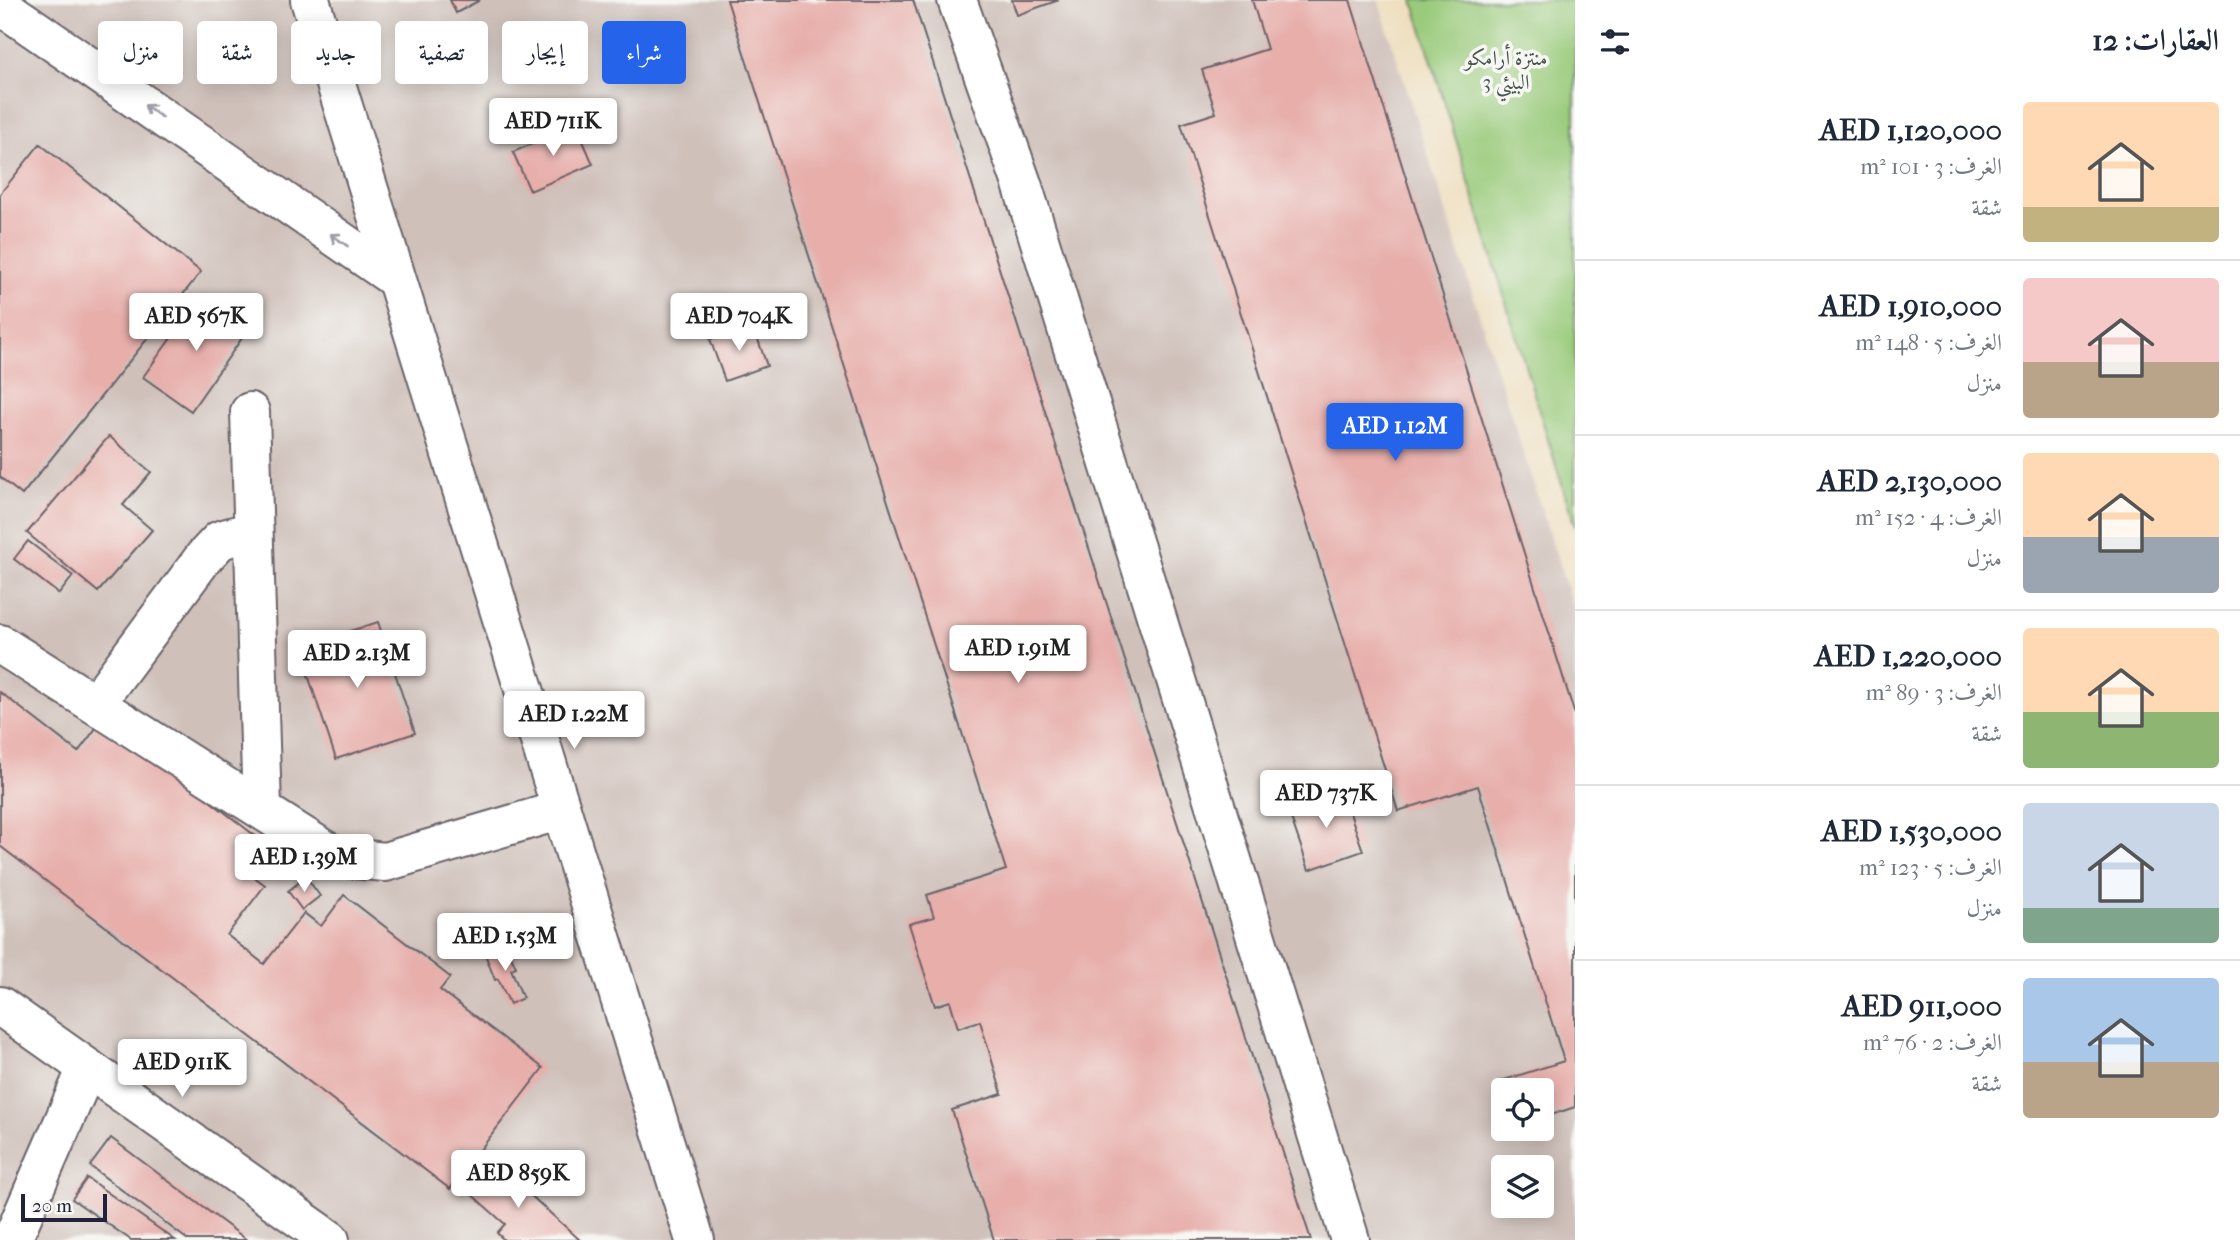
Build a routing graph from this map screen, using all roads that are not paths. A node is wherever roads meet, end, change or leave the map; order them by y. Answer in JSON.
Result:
{"nodes":[{"id":1,"x":310,"y":0,"type":"edge"},
{"id":2,"x":957,"y":0,"type":"edge"},
{"id":3,"x":0,"y":5,"type":"edge"},
{"id":4,"x":396,"y":279,"type":"junction"},
{"id":5,"x":250,"y":412,"type":"dead end"},
{"id":6,"x":253,"y":531,"type":"junction"},
{"id":7,"x":0,"y":644,"type":"edge"},
{"id":8,"x":95,"y":704,"type":"junction"},
{"id":9,"x":262,"y":810,"type":"junction"},
{"id":10,"x":561,"y":810,"type":"junction"},
{"id":11,"x":0,"y":1006,"type":"edge"},
{"id":12,"x":87,"y":1068,"type":"junction"},
{"id":13,"x":12,"y":1240,"type":"edge"},
{"id":14,"x":330,"y":1240,"type":"edge"},
{"id":15,"x":695,"y":1240,"type":"edge"},
{"id":16,"x":1350,"y":1240,"type":"edge"}],
"edges":[{"from":1,"to":4,"type":"street"},
{"from":2,"to":16,"type":"street"},
{"from":4,"to":3,"type":"street","one_way":true},
{"from":4,"to":10,"type":"street"},
{"from":5,"to":6,"type":"street"},
{"from":6,"to":8,"type":"street"},
{"from":6,"to":9,"type":"street"},
{"from":7,"to":8,"type":"street"},
{"from":8,"to":9,"type":"street"},
{"from":9,"to":10,"type":"street"},
{"from":10,"to":15,"type":"street"},
{"from":11,"to":12,"type":"street"},
{"from":12,"to":13,"type":"street"},
{"from":12,"to":14,"type":"street"}]}
